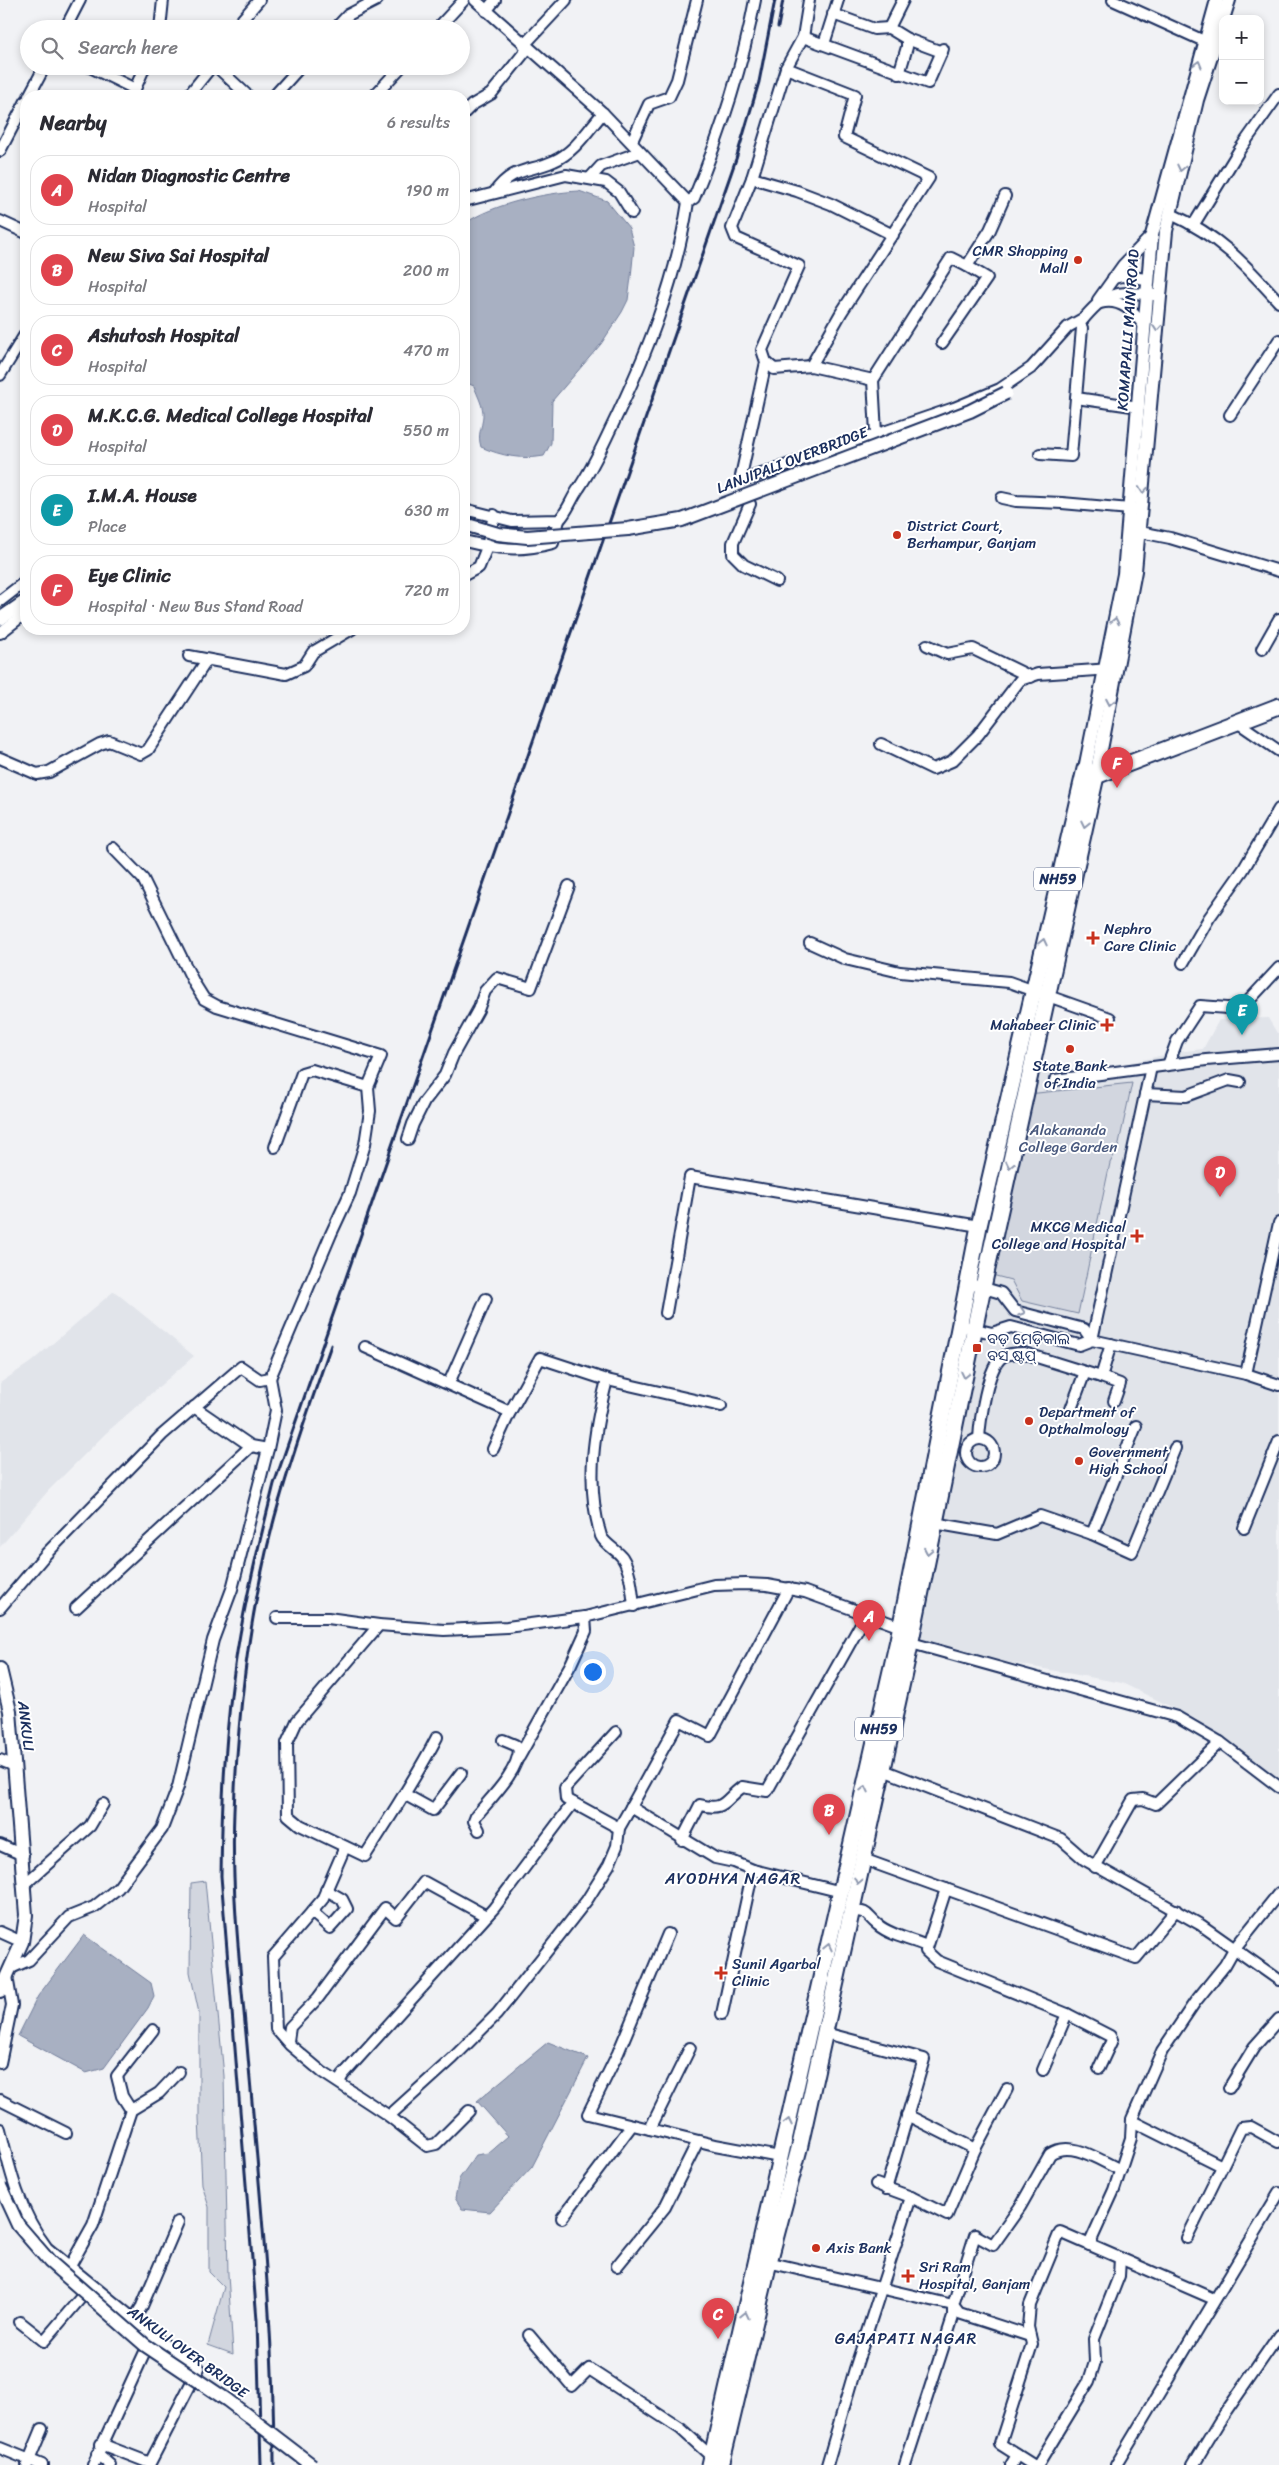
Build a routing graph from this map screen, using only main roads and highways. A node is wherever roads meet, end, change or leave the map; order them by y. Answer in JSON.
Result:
{"nodes":[{"id":1,"x":1217,"y":0,"type":"edge"},
{"id":2,"x":1229,"y":0,"type":"edge"},
{"id":3,"x":1224,"y":15,"type":"edge"},
{"id":4,"x":1219,"y":31,"type":"edge"},
{"id":5,"x":1006,"y":393,"type":"road end"},
{"id":6,"x":470,"y":526,"type":"edge"},
{"id":7,"x":20,"y":605,"type":"edge"},
{"id":8,"x":0,"y":619,"type":"edge"},
{"id":9,"x":1112,"y":669,"type":"junction"},
{"id":10,"x":1279,"y":706,"type":"edge"},
{"id":11,"x":1090,"y":772,"type":"junction"},
{"id":12,"x":906,"y":1633,"type":"junction"},
{"id":13,"x":0,"y":1669,"type":"edge"},
{"id":14,"x":877,"y":1767,"type":"junction"},
{"id":15,"x":6,"y":1975,"type":"edge"},
{"id":16,"x":0,"y":1992,"type":"edge"},
{"id":17,"x":0,"y":2186,"type":"edge"},
{"id":18,"x":763,"y":2261,"type":"junction"},
{"id":19,"x":715,"y":2462,"type":"edge"},
{"id":20,"x":312,"y":2465,"type":"edge"}],
"edges":[{"from":9,"to":1,"type":"main road","name":"KOMAPALLI MAIN ROAD","one_way":true},
{"from":2,"to":3,"type":"main road"},
{"from":4,"to":9,"type":"main road","one_way":true},
{"from":5,"to":6,"type":"main road","name":"LANJIPALI OVERBRIDGE","bridge":true},
{"from":7,"to":8,"type":"main road"},
{"from":9,"to":11,"type":"main road"},
{"from":10,"to":11,"type":"highway"},
{"from":11,"to":12,"type":"highway","number":"NH59","one_way":true},
{"from":12,"to":11,"type":"highway","number":"NH59","one_way":true},
{"from":12,"to":14,"type":"highway","number":"NH59"},
{"from":13,"to":15,"type":"main road","name":"ANKULI"},
{"from":18,"to":14,"type":"highway","number":"NH59","one_way":true},
{"from":14,"to":18,"type":"highway","one_way":true},
{"from":15,"to":16,"type":"main road","name":"ANKULI"},
{"from":17,"to":20,"type":"main road","name":"ANKULI OVER BRIDGE","bridge":true},
{"from":18,"to":19,"type":"highway","number":"NH59"}]}
